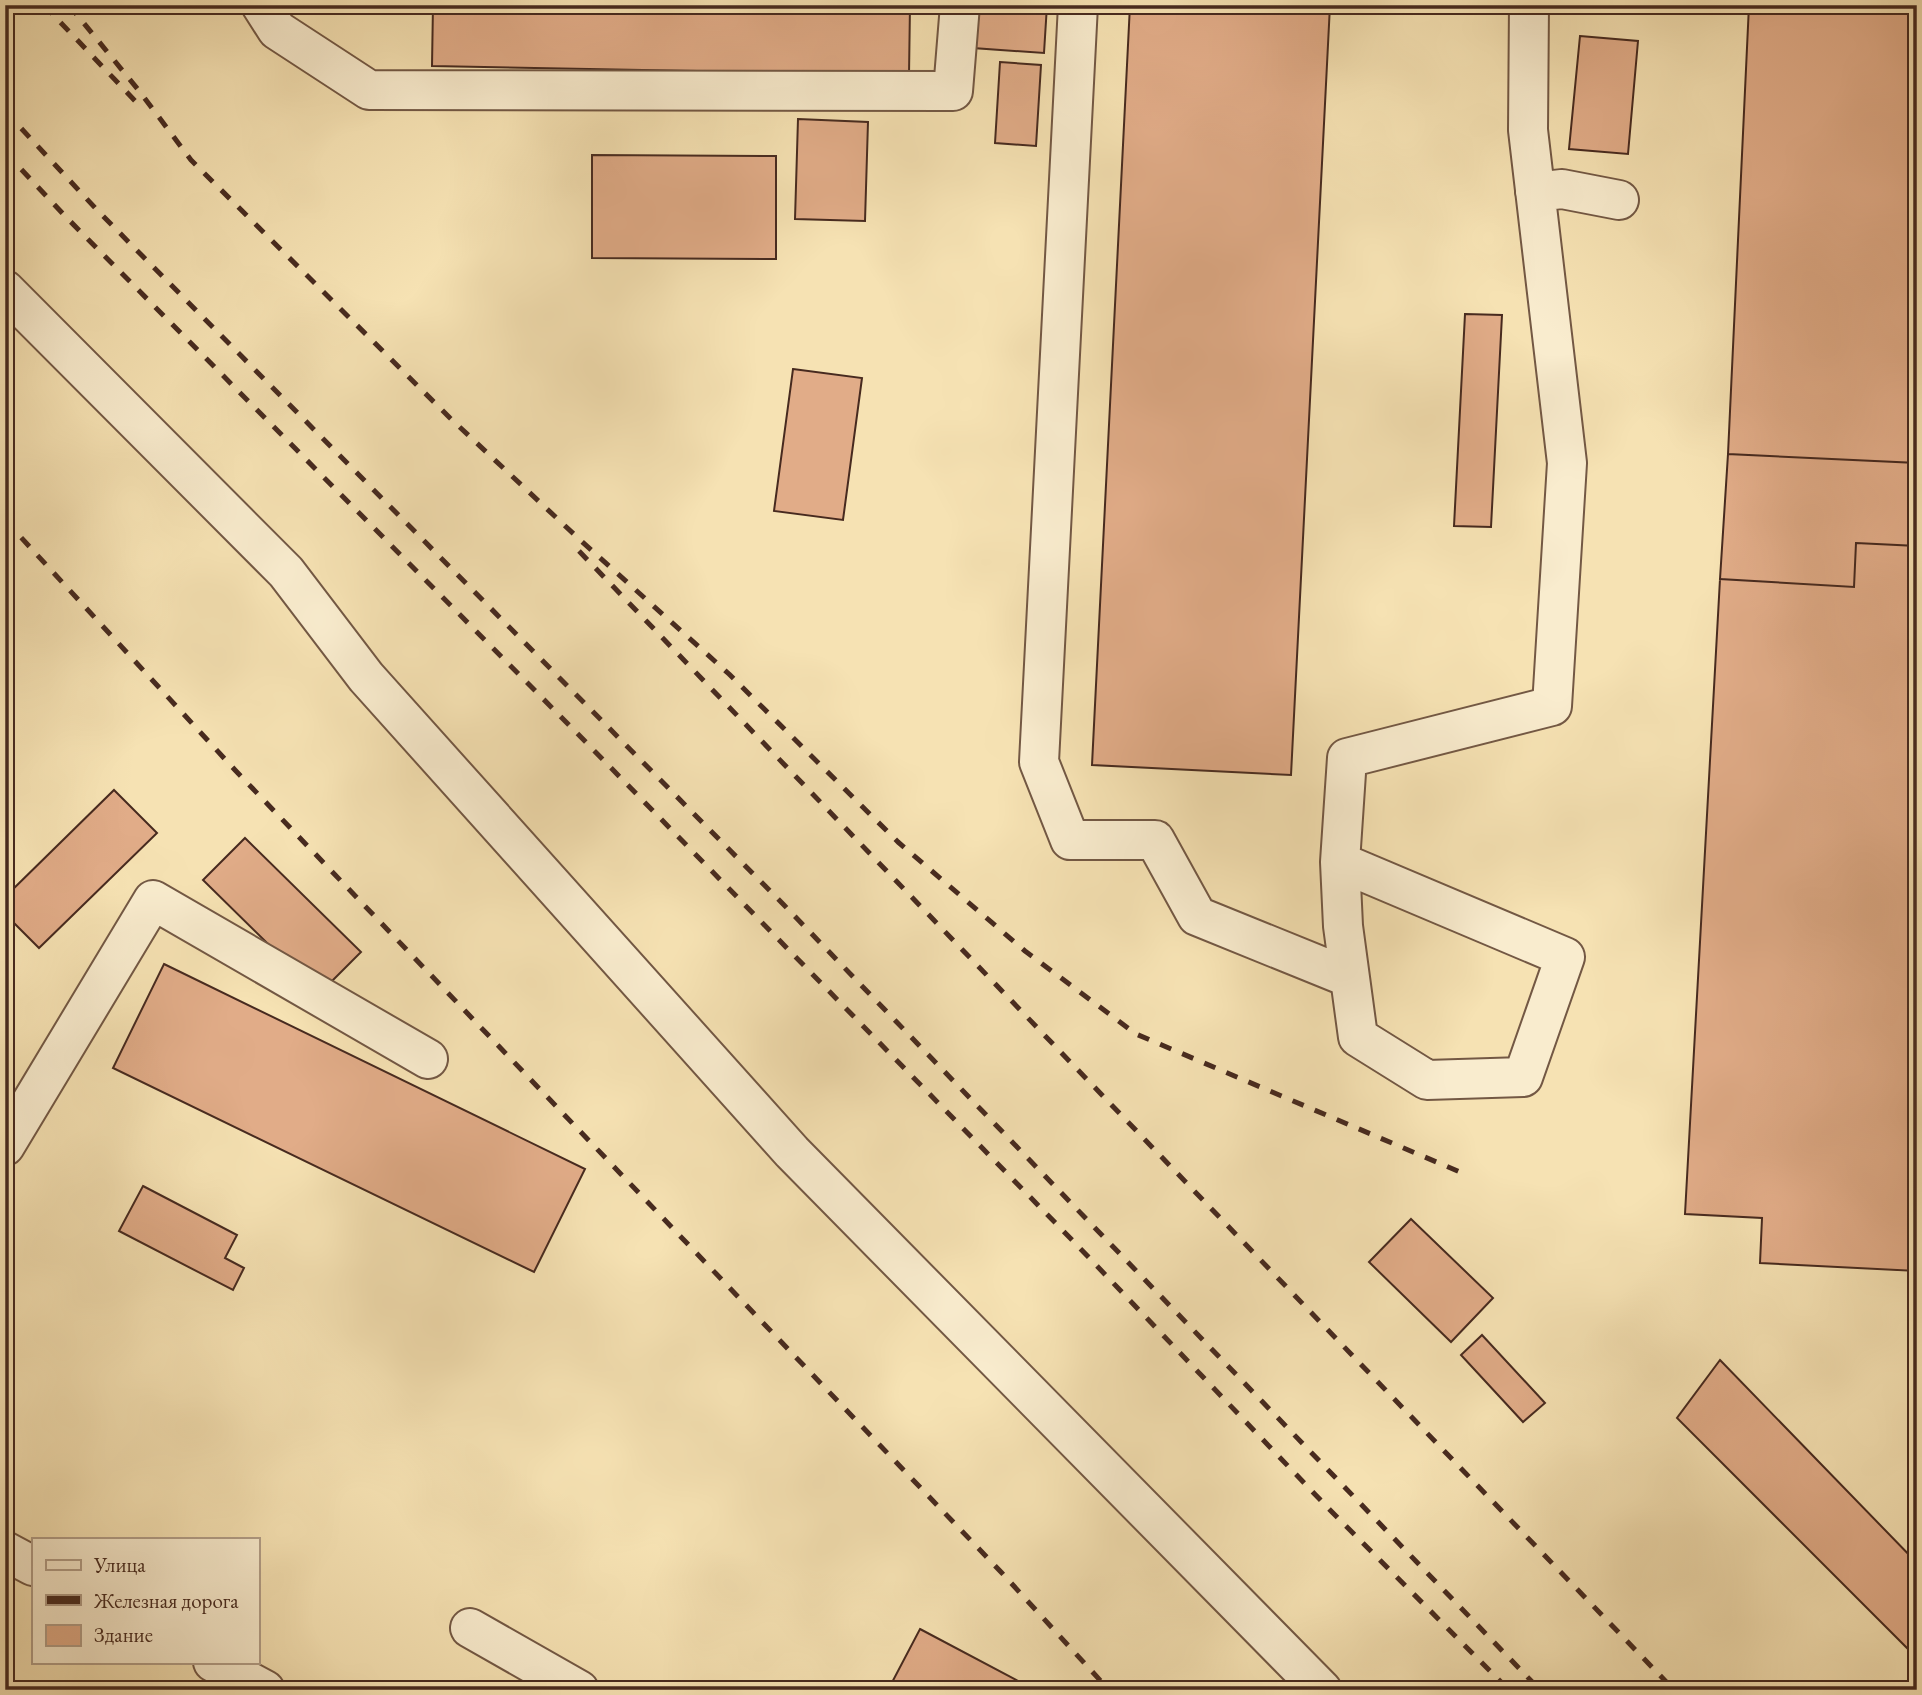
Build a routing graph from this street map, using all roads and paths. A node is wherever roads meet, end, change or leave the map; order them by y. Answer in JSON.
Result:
{"nodes":[{"id":1,"x":261,"y":5,"type":"edge"},
{"id":2,"x":960,"y":5,"type":"edge"},
{"id":3,"x":1078,"y":5,"type":"edge"},
{"id":4,"x":1529,"y":5,"type":"edge"},
{"id":5,"x":1535,"y":192,"type":"junction"},
{"id":6,"x":1619,"y":200,"type":"dead end"},
{"id":7,"x":5,"y":290,"type":"edge"},
{"id":8,"x":1340,"y":862,"type":"junction"},
{"id":9,"x":1350,"y":978,"type":"junction"},
{"id":10,"x":428,"y":1059,"type":"dead end"},
{"id":11,"x":5,"y":1146,"type":"edge"},
{"id":12,"x":5,"y":1551,"type":"edge"},
{"id":13,"x":32,"y":1565,"type":"edge"},
{"id":14,"x":470,"y":1628,"type":"dead end"},
{"id":15,"x":217,"y":1664,"type":"edge"},
{"id":16,"x":265,"y":1690,"type":"edge"},
{"id":17,"x":579,"y":1690,"type":"edge"},
{"id":18,"x":1322,"y":1690,"type":"edge"}],
"edges":[{"from":1,"to":2,"type":"street"},
{"from":3,"to":9,"type":"street"},
{"from":4,"to":5,"type":"street"},
{"from":5,"to":6,"type":"street"},
{"from":5,"to":8,"type":"street"},
{"from":7,"to":18,"type":"street"},
{"from":8,"to":9,"type":"street"},
{"from":8,"to":9,"type":"street"},
{"from":10,"to":11,"type":"street"},
{"from":12,"to":13,"type":"street"},
{"from":14,"to":17,"type":"street"},
{"from":15,"to":16,"type":"street"}]}
